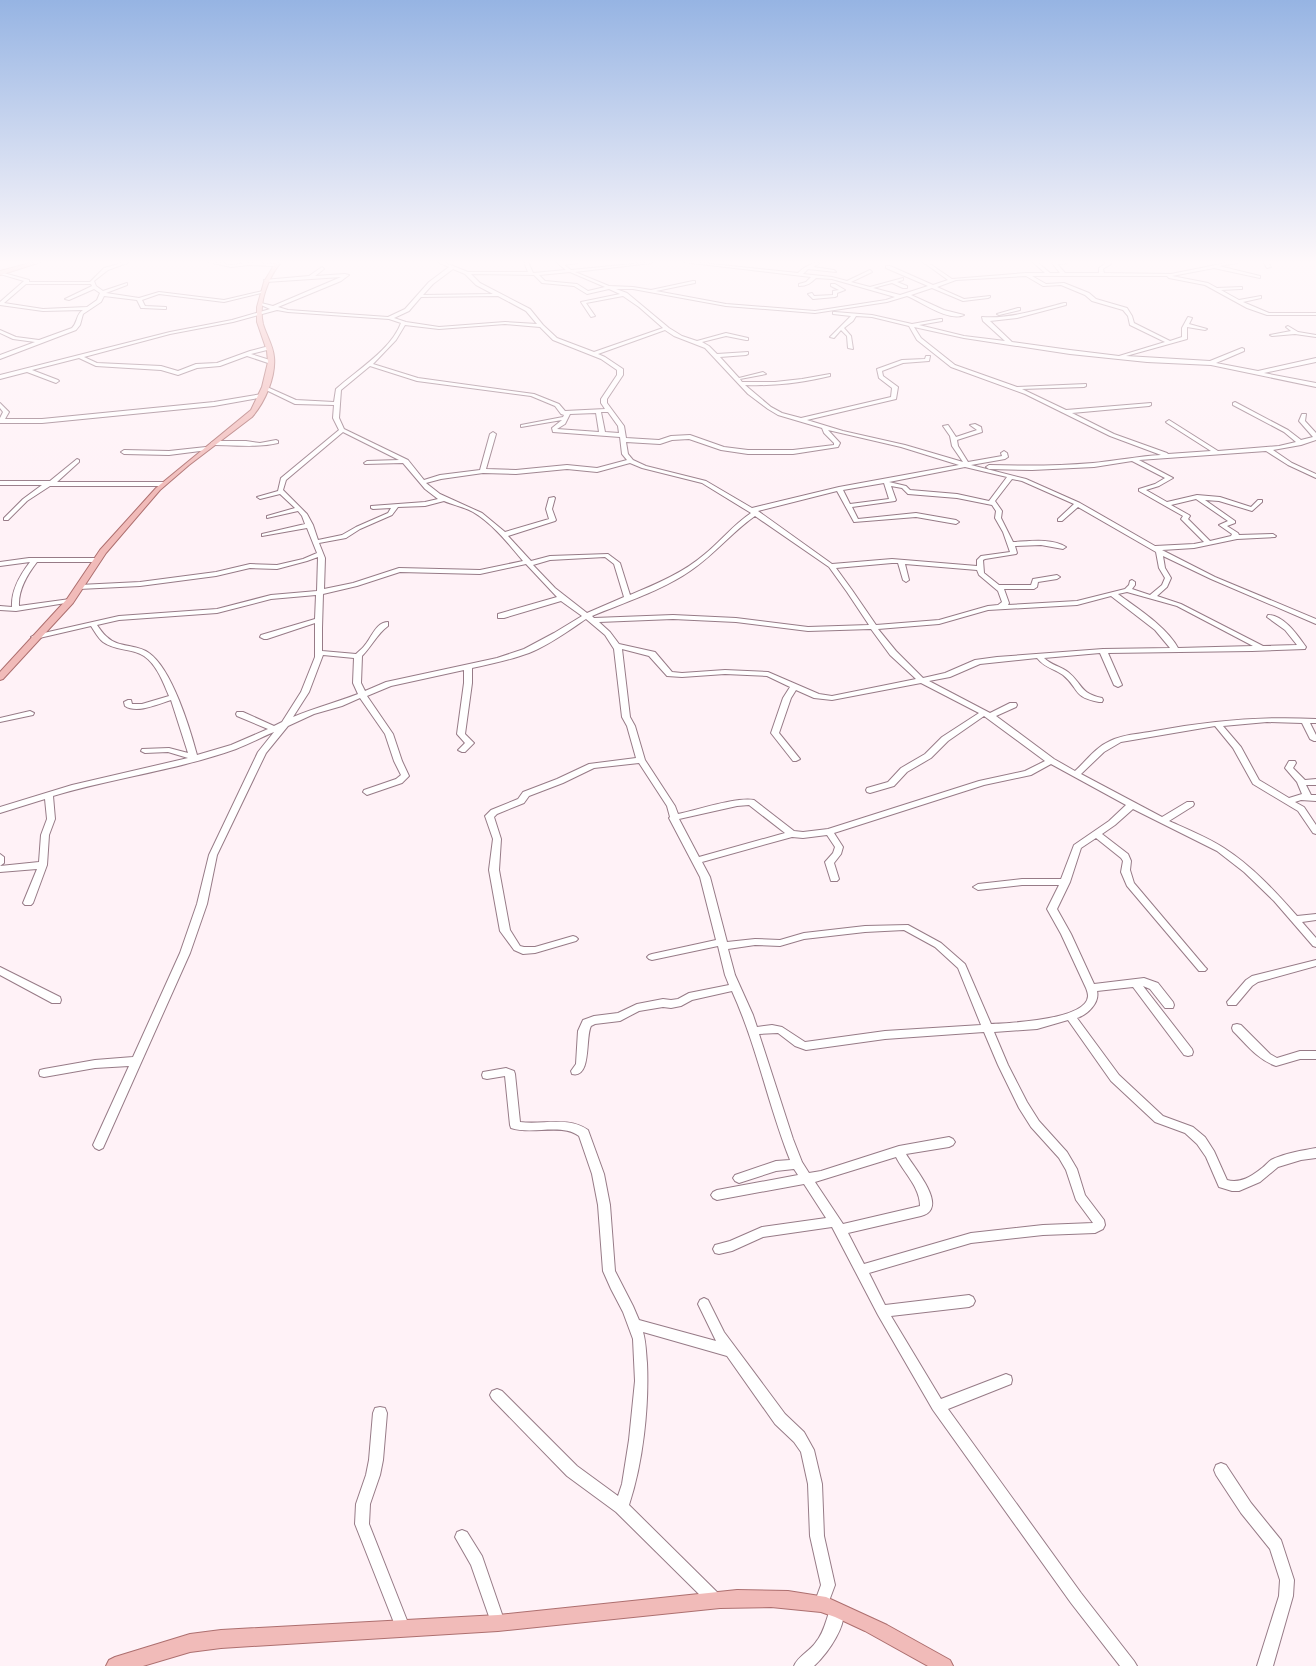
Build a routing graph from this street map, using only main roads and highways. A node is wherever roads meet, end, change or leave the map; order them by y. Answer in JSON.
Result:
{"nodes":[{"id":1,"x":266,"y":340,"type":"edge"},
{"id":2,"x":1,"y":673,"type":"edge"},
{"id":3,"x":115,"y":1666,"type":"edge"},
{"id":4,"x":944,"y":1666,"type":"edge"}],
"edges":[{"from":1,"to":2,"type":"main road"},
{"from":3,"to":4,"type":"main road"}]}
